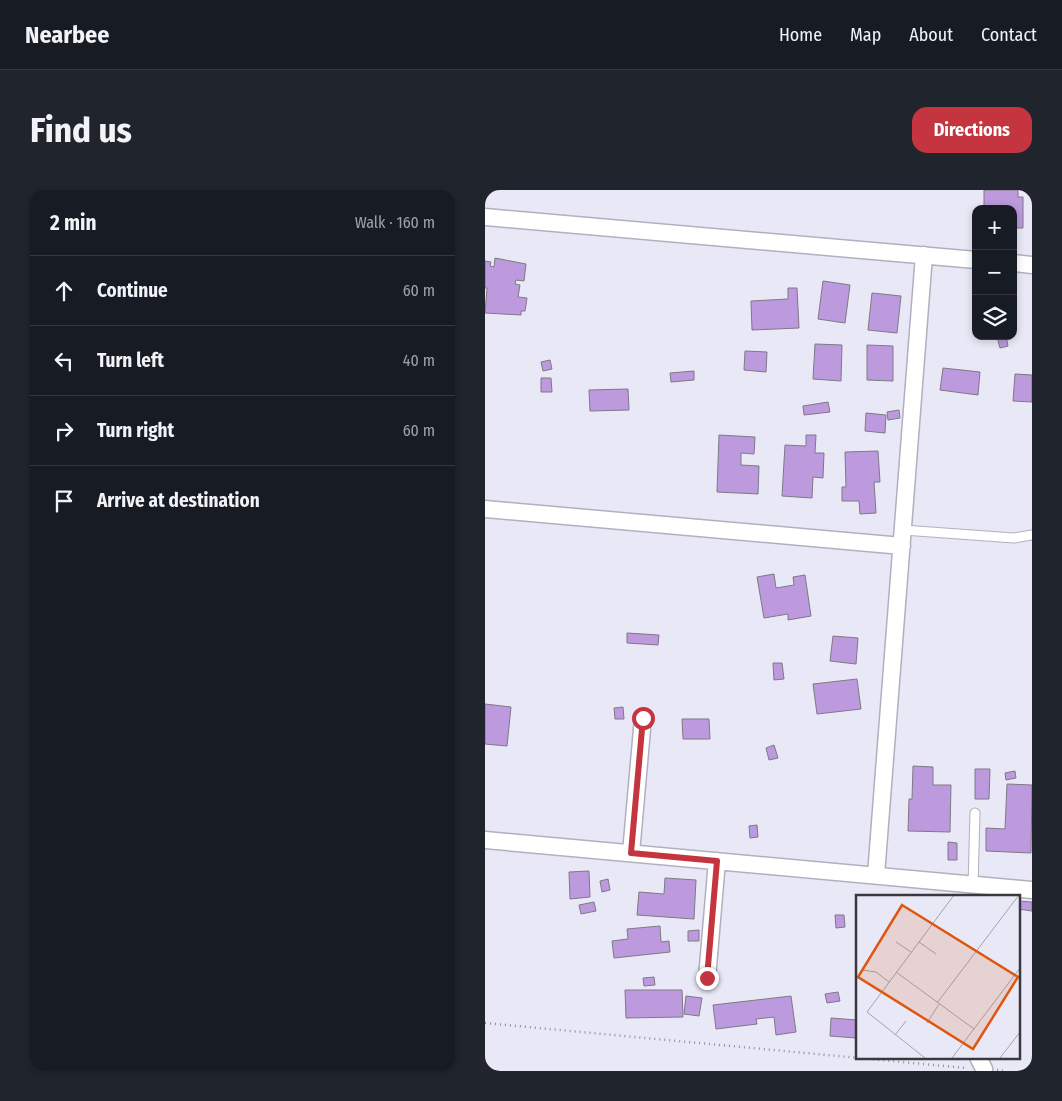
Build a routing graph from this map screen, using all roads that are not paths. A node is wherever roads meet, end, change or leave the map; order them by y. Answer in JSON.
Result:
{"nodes":[{"id":1,"x":485,"y":217,"type":"edge"},
{"id":2,"x":924,"y":256,"type":"junction"},
{"id":3,"x":972,"y":260,"type":"edge"},
{"id":4,"x":1017,"y":263,"type":"edge"},
{"id":5,"x":1032,"y":265,"type":"edge"},
{"id":6,"x":485,"y":509,"type":"edge"},
{"id":7,"x":1032,"y":535,"type":"edge"},
{"id":8,"x":902,"y":538,"type":"junction"},
{"id":9,"x":643,"y":718,"type":"dead end"},
{"id":10,"x":975,"y":814,"type":"dead end"},
{"id":11,"x":485,"y":840,"type":"edge"},
{"id":12,"x":631,"y":853,"type":"junction"},
{"id":13,"x":717,"y":861,"type":"junction"},
{"id":14,"x":876,"y":875,"type":"junction"},
{"id":15,"x":973,"y":884,"type":"junction"},
{"id":16,"x":952,"y":889,"type":"edge"},
{"id":17,"x":1032,"y":890,"type":"edge"},
{"id":18,"x":707,"y":978,"type":"dead end"}],
"edges":[{"from":1,"to":2,"type":"street"},
{"from":2,"to":3,"type":"street"},
{"from":2,"to":8,"type":"street"},
{"from":4,"to":5,"type":"street"},
{"from":6,"to":8,"type":"street"},
{"from":7,"to":8,"type":"lane"},
{"from":8,"to":14,"type":"street"},
{"from":9,"to":12,"type":"street"},
{"from":10,"to":15,"type":"lane"},
{"from":11,"to":12,"type":"street"},
{"from":12,"to":13,"type":"street"},
{"from":13,"to":14,"type":"street"},
{"from":13,"to":18,"type":"street"},
{"from":14,"to":16,"type":"street"},
{"from":15,"to":16,"type":"street"},
{"from":15,"to":17,"type":"street"}]}
